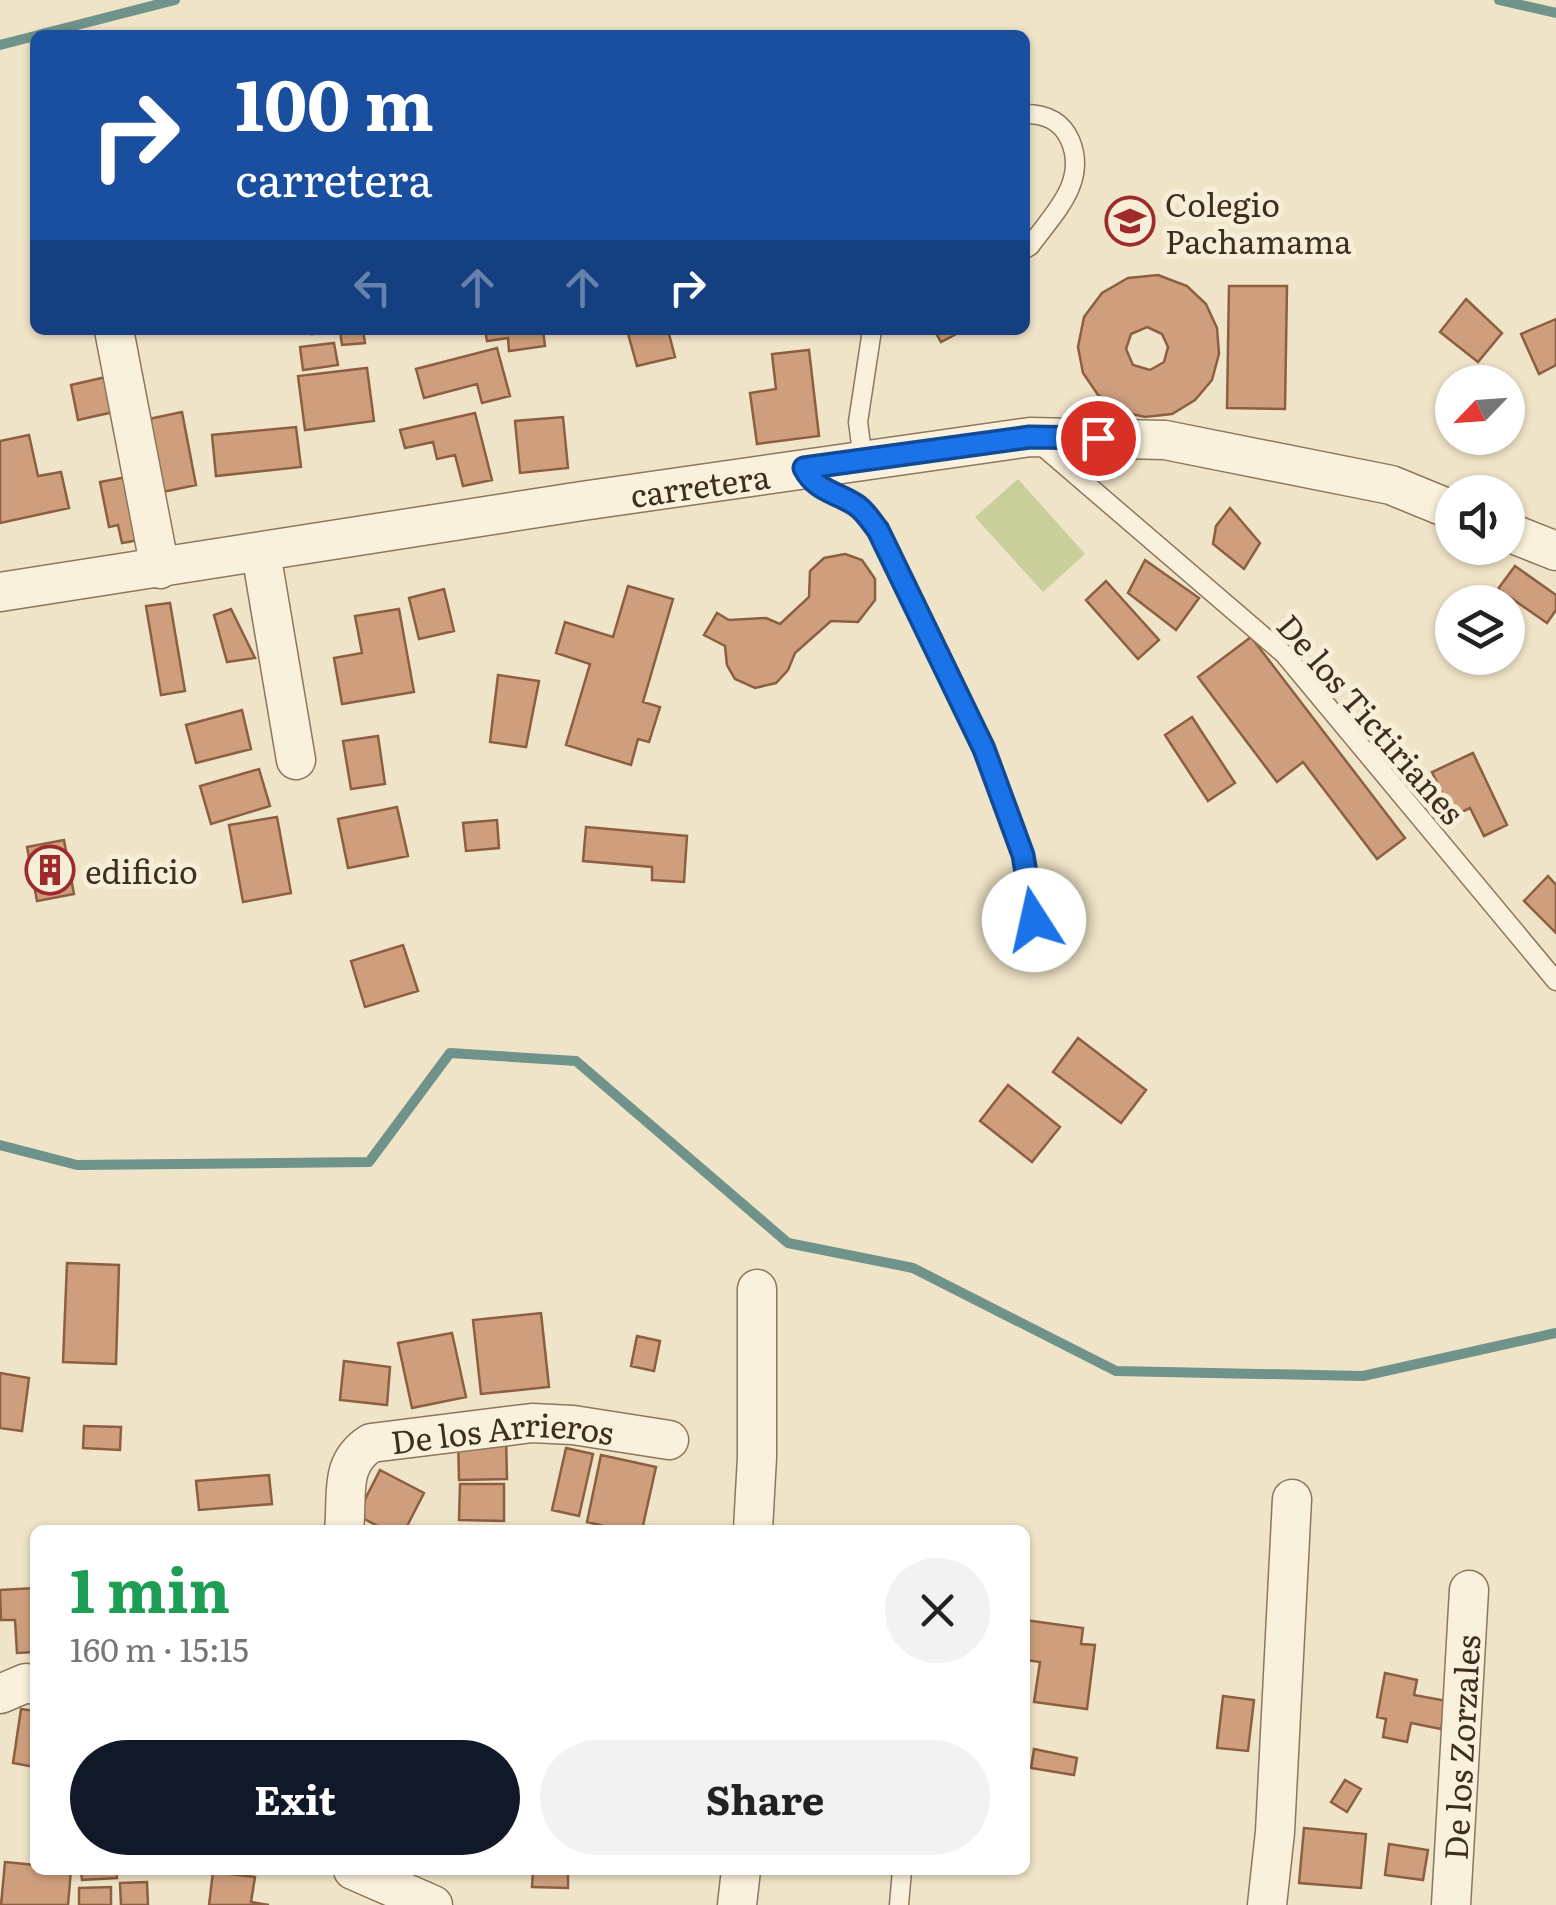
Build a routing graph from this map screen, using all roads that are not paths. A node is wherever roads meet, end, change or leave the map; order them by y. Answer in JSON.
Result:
{"nodes":[{"id":1,"x":1030,"y":114,"type":"edge"},
{"id":2,"x":1030,"y":246,"type":"edge"},
{"id":3,"x":115,"y":335,"type":"edge"},
{"id":4,"x":871,"y":335,"type":"edge"},
{"id":5,"x":1030,"y":437,"type":"junction"},
{"id":6,"x":863,"y":460,"type":"junction"},
{"id":7,"x":804,"y":468,"type":"junction"},
{"id":8,"x":1435,"y":503,"type":"edge"},
{"id":9,"x":1525,"y":539,"type":"edge"},
{"id":10,"x":1556,"y":551,"type":"edge"},
{"id":11,"x":261,"y":553,"type":"junction"},
{"id":12,"x":160,"y":569,"type":"junction"},
{"id":13,"x":0,"y":592,"type":"edge"},
{"id":14,"x":296,"y":760,"type":"dead end"},
{"id":15,"x":1034,"y":920,"type":"dead end"},
{"id":16,"x":1556,"y":980,"type":"edge"},
{"id":17,"x":757,"y":1289,"type":"dead end"},
{"id":18,"x":669,"y":1440,"type":"dead end"},
{"id":19,"x":1292,"y":1499,"type":"dead end"},
{"id":20,"x":344,"y":1525,"type":"edge"},
{"id":21,"x":754,"y":1525,"type":"edge"},
{"id":22,"x":1470,"y":1590,"type":"dead end"},
{"id":23,"x":30,"y":1683,"type":"edge"},
{"id":24,"x":0,"y":1694,"type":"edge"},
{"id":25,"x":364,"y":1875,"type":"edge"},
{"id":26,"x":741,"y":1875,"type":"edge"},
{"id":27,"x":902,"y":1875,"type":"edge"},
{"id":28,"x":430,"y":1904,"type":"edge"},
{"id":29,"x":738,"y":1905,"type":"edge"},
{"id":30,"x":899,"y":1905,"type":"edge"},
{"id":31,"x":1267,"y":1905,"type":"edge"},
{"id":32,"x":1451,"y":1905,"type":"edge"}],
"edges":[{"from":1,"to":2,"type":"lane"},
{"from":3,"to":12,"type":"street"},
{"from":4,"to":6,"type":"lane"},
{"from":5,"to":6,"type":"street","name":"carretera"},
{"from":5,"to":8,"type":"street","name":"carretera"},
{"from":5,"to":16,"type":"lane","name":"De los Tictirianes"},
{"from":6,"to":7,"type":"street","name":"carretera"},
{"from":7,"to":11,"type":"street","name":"carretera"},
{"from":7,"to":15,"type":"lane"},
{"from":9,"to":10,"type":"street"},
{"from":11,"to":12,"type":"street","name":"carretera"},
{"from":11,"to":14,"type":"street"},
{"from":12,"to":13,"type":"street","name":"carretera"},
{"from":17,"to":21,"type":"street"},
{"from":18,"to":20,"type":"street","name":"De los Arrieros"},
{"from":19,"to":31,"type":"street"},
{"from":22,"to":32,"type":"street","name":"De los Zorzales"},
{"from":23,"to":24,"type":"street"},
{"from":25,"to":28,"type":"street"},
{"from":26,"to":29,"type":"street"},
{"from":27,"to":30,"type":"lane"}]}
